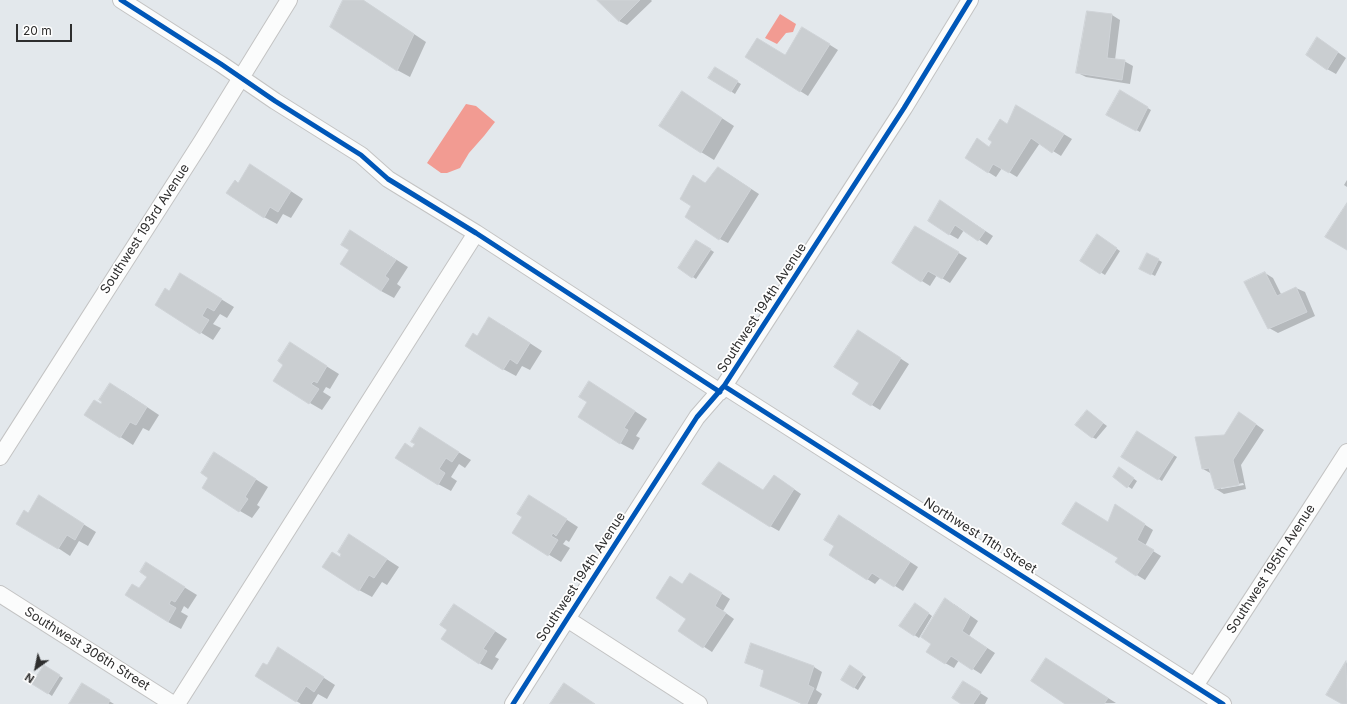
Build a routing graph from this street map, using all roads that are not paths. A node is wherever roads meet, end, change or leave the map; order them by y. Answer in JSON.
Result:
{"nodes":[{"id":1,"x":121,"y":0,"type":"edge"},
{"id":2,"x":289,"y":0,"type":"edge"},
{"id":3,"x":970,"y":0,"type":"edge"},
{"id":4,"x":241,"y":78,"type":"junction"},
{"id":5,"x":476,"y":234,"type":"junction"},
{"id":6,"x":722,"y":389,"type":"junction"},
{"id":7,"x":1347,"y":452,"type":"edge"},
{"id":8,"x":0,"y":457,"type":"edge"},
{"id":9,"x":0,"y":594,"type":"edge"},
{"id":10,"x":566,"y":619,"type":"junction"},
{"id":11,"x":1195,"y":686,"type":"junction"},
{"id":12,"x":173,"y":704,"type":"edge"},
{"id":13,"x":177,"y":704,"type":"edge"},
{"id":14,"x":513,"y":704,"type":"edge"},
{"id":15,"x":699,"y":704,"type":"edge"},
{"id":16,"x":1223,"y":704,"type":"edge"}],
"edges":[{"from":1,"to":4,"type":"street","name":"Northwest 11th Street"},
{"from":2,"to":4,"type":"street","name":"Southwest 193rd Avenue"},
{"from":3,"to":6,"type":"street","name":"Southwest 194th Avenue"},
{"from":4,"to":5,"type":"street","name":"Northwest 11th Street"},
{"from":4,"to":8,"type":"street","name":"Southwest 193rd Avenue"},
{"from":5,"to":6,"type":"street","name":"Northwest 11th Street"},
{"from":5,"to":13,"type":"street"},
{"from":6,"to":10,"type":"street","name":"Southwest 194th Avenue"},
{"from":6,"to":11,"type":"street","name":"Northwest 11th Street"},
{"from":7,"to":11,"type":"street","name":"Southwest 195th Avenue"},
{"from":9,"to":12,"type":"street","name":"Southwest 306th Street"},
{"from":10,"to":14,"type":"street","name":"Southwest 194th Avenue"},
{"from":10,"to":15,"type":"street"},
{"from":11,"to":16,"type":"street","name":"Northwest 11th Street"}]}
